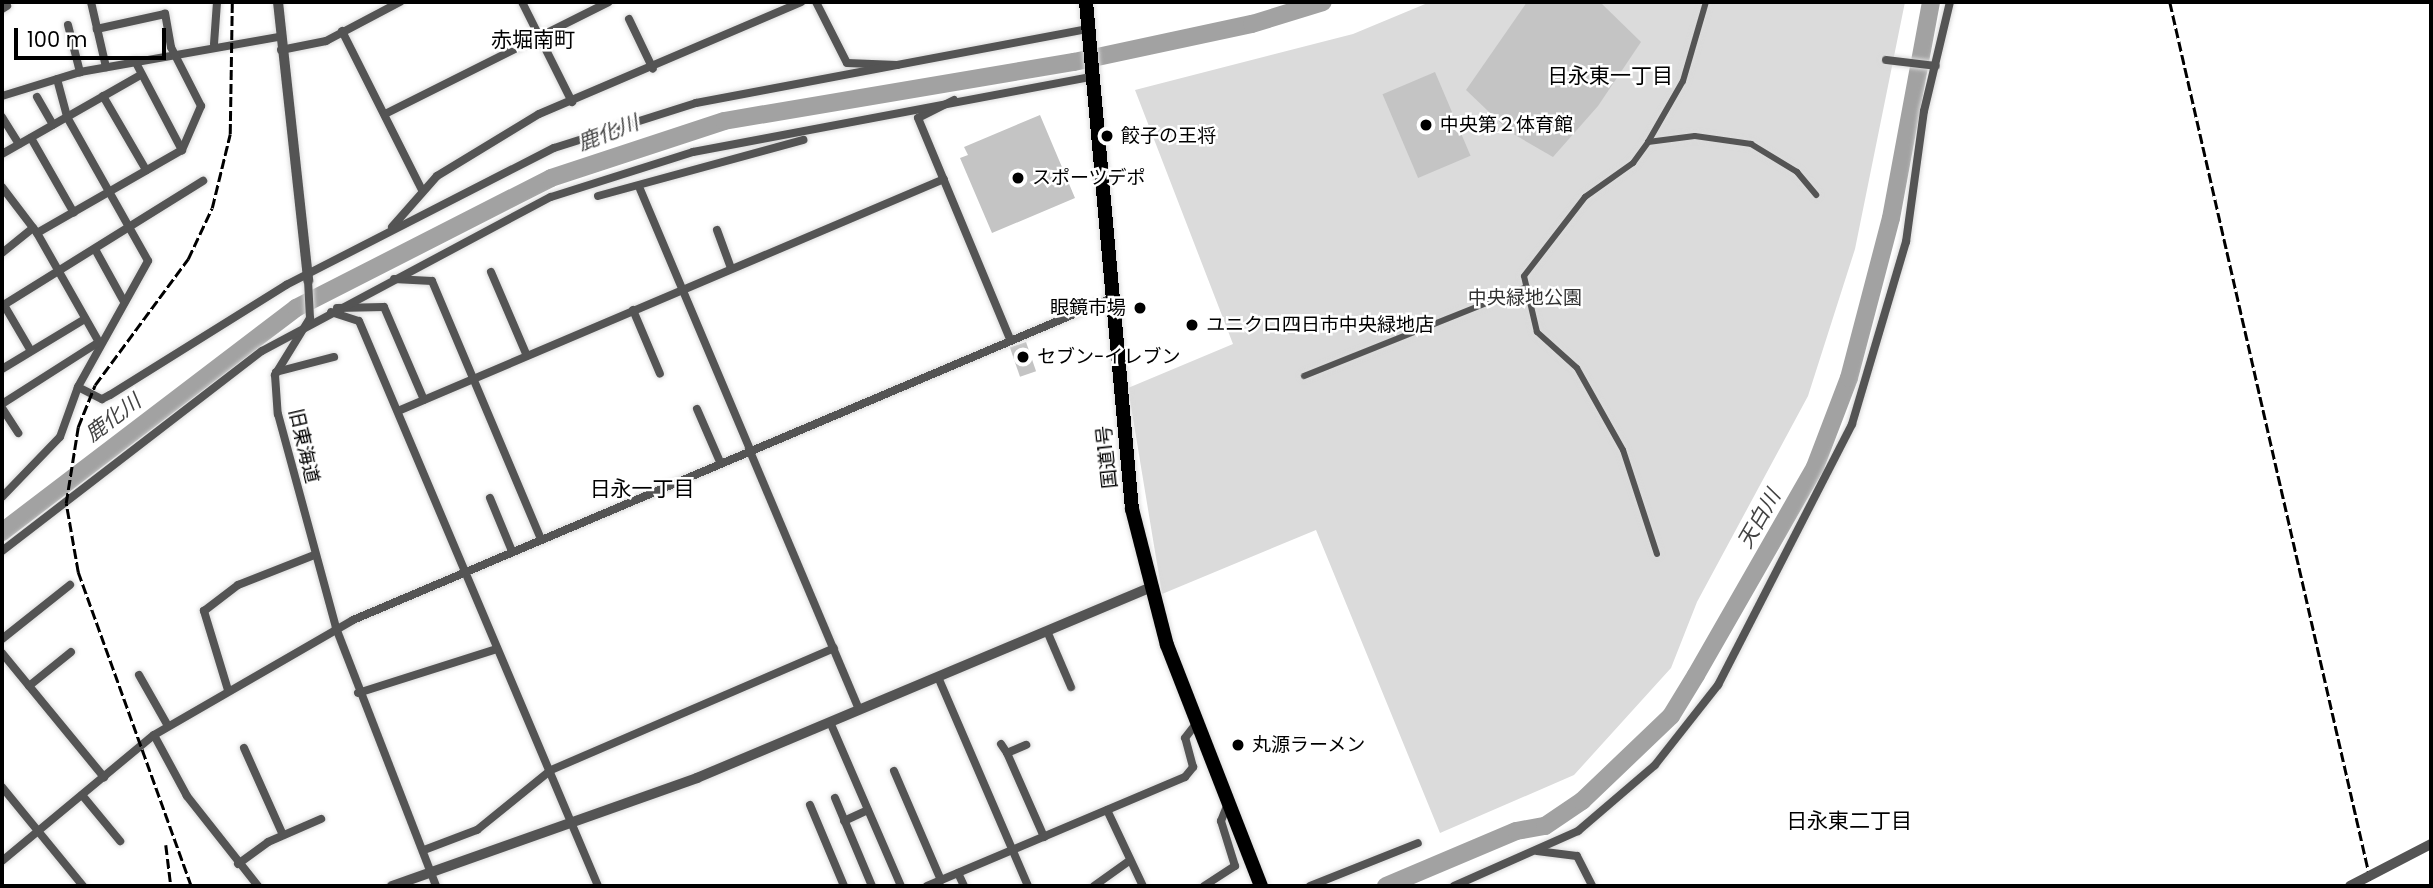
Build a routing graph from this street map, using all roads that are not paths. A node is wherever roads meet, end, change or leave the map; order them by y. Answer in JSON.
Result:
{"nodes":[{"id":1,"x":91,"y":2,"type":"edge"},
{"id":2,"x":217,"y":2,"type":"edge"},
{"id":3,"x":278,"y":2,"type":"edge"},
{"id":4,"x":400,"y":2,"type":"edge"},
{"id":5,"x":522,"y":2,"type":"edge"},
{"id":6,"x":609,"y":2,"type":"edge"},
{"id":7,"x":801,"y":2,"type":"edge"},
{"id":8,"x":816,"y":2,"type":"edge"},
{"id":9,"x":1086,"y":2,"type":"edge"},
{"id":10,"x":1706,"y":2,"type":"edge"},
{"id":11,"x":1950,"y":2,"type":"edge"},
{"id":12,"x":629,"y":19,"type":"dead end"},
{"id":13,"x":68,"y":25,"type":"dead end"},
{"id":14,"x":97,"y":29,"type":"junction"},
{"id":15,"x":1088,"y":29,"type":"junction"},
{"id":16,"x":342,"y":31,"type":"junction"},
{"id":17,"x":279,"y":37,"type":"junction"},
{"id":18,"x":539,"y":37,"type":"junction"},
{"id":19,"x":214,"y":44,"type":"junction"},
{"id":20,"x":281,"y":50,"type":"junction"},
{"id":21,"x":175,"y":53,"type":"junction"},
{"id":22,"x":1890,"y":60,"type":"dead end"},
{"id":23,"x":135,"y":61,"type":"junction"},
{"id":24,"x":897,"y":65,"type":"junction"},
{"id":25,"x":1933,"y":65,"type":"junction"},
{"id":26,"x":107,"y":67,"type":"junction"},
{"id":27,"x":653,"y":69,"type":"junction"},
{"id":28,"x":80,"y":72,"type":"junction"},
{"id":29,"x":1094,"y":74,"type":"junction"},
{"id":30,"x":139,"y":76,"type":"junction"},
{"id":31,"x":57,"y":79,"type":"junction"},
{"id":32,"x":2,"y":96,"type":"edge"},
{"id":33,"x":103,"y":96,"type":"junction"},
{"id":34,"x":37,"y":97,"type":"dead end"},
{"id":35,"x":955,"y":99,"type":"junction"},
{"id":36,"x":572,"y":102,"type":"junction"},
{"id":37,"x":385,"y":114,"type":"junction"},
{"id":38,"x":2,"y":117,"type":"edge"},
{"id":39,"x":67,"y":117,"type":"junction"},
{"id":40,"x":53,"y":125,"type":"junction"},
{"id":41,"x":31,"y":138,"type":"junction"},
{"id":42,"x":803,"y":140,"type":"dead end"},
{"id":43,"x":1648,"y":142,"type":"junction"},
{"id":44,"x":19,"y":144,"type":"junction"},
{"id":45,"x":182,"y":150,"type":"junction"},
{"id":46,"x":2,"y":154,"type":"edge"},
{"id":47,"x":146,"y":170,"type":"junction"},
{"id":48,"x":944,"y":179,"type":"junction"},
{"id":49,"x":203,"y":181,"type":"dead end"},
{"id":50,"x":2,"y":187,"type":"edge"},
{"id":51,"x":640,"y":189,"type":"junction"},
{"id":52,"x":422,"y":190,"type":"junction"},
{"id":53,"x":109,"y":192,"type":"junction"},
{"id":54,"x":1816,"y":195,"type":"dead end"},
{"id":55,"x":598,"y":197,"type":"dead end"},
{"id":56,"x":74,"y":212,"type":"junction"},
{"id":57,"x":130,"y":230,"type":"junction"},
{"id":58,"x":390,"y":230,"type":"junction"},
{"id":59,"x":717,"y":230,"type":"dead end"},
{"id":60,"x":35,"y":231,"type":"junction"},
{"id":61,"x":96,"y":251,"type":"junction"},
{"id":62,"x":2,"y":253,"type":"edge"},
{"id":63,"x":732,"y":268,"type":"junction"},
{"id":64,"x":491,"y":272,"type":"dead end"},
{"id":65,"x":59,"y":273,"type":"junction"},
{"id":66,"x":308,"y":277,"type":"junction"},
{"id":67,"x":389,"y":279,"type":"junction"},
{"id":68,"x":1527,"y":287,"type":"junction"},
{"id":69,"x":682,"y":289,"type":"junction"},
{"id":70,"x":1112,"y":298,"type":"junction"},
{"id":71,"x":124,"y":300,"type":"junction"},
{"id":72,"x":3,"y":306,"type":"edge"},
{"id":73,"x":334,"y":310,"type":"junction"},
{"id":74,"x":633,"y":310,"type":"junction"},
{"id":75,"x":85,"y":319,"type":"junction"},
{"id":76,"x":308,"y":322,"type":"junction"},
{"id":77,"x":1010,"y":339,"type":"junction"},
{"id":78,"x":99,"y":342,"type":"junction"},
{"id":79,"x":31,"y":351,"type":"junction"},
{"id":80,"x":527,"y":356,"type":"junction"},
{"id":81,"x":334,"y":357,"type":"dead end"},
{"id":82,"x":2,"y":369,"type":"edge"},
{"id":83,"x":276,"y":372,"type":"junction"},
{"id":84,"x":660,"y":374,"type":"dead end"},
{"id":85,"x":1304,"y":376,"type":"dead end"},
{"id":86,"x":474,"y":378,"type":"junction"},
{"id":87,"x":78,"y":387,"type":"junction"},
{"id":88,"x":424,"y":400,"type":"junction"},
{"id":89,"x":2,"y":406,"type":"edge"},
{"id":90,"x":697,"y":408,"type":"dead end"},
{"id":91,"x":398,"y":411,"type":"junction"},
{"id":92,"x":18,"y":433,"type":"dead end"},
{"id":93,"x":750,"y":449,"type":"junction"},
{"id":94,"x":720,"y":462,"type":"junction"},
{"id":95,"x":2,"y":497,"type":"edge"},
{"id":96,"x":490,"y":498,"type":"dead end"},
{"id":97,"x":541,"y":539,"type":"junction"},
{"id":98,"x":2,"y":551,"type":"edge"},
{"id":99,"x":512,"y":551,"type":"junction"},
{"id":100,"x":1657,"y":554,"type":"dead end"},
{"id":101,"x":314,"y":555,"type":"junction"},
{"id":102,"x":464,"y":572,"type":"junction"},
{"id":103,"x":70,"y":585,"type":"dead end"},
{"id":104,"x":1148,"y":588,"type":"junction"},
{"id":105,"x":336,"y":628,"type":"junction"},
{"id":106,"x":1047,"y":631,"type":"junction"},
{"id":107,"x":2,"y":639,"type":"edge"},
{"id":108,"x":834,"y":648,"type":"junction"},
{"id":109,"x":497,"y":649,"type":"junction"},
{"id":110,"x":71,"y":652,"type":"dead end"},
{"id":111,"x":2,"y":653,"type":"edge"},
{"id":112,"x":139,"y":675,"type":"dead end"},
{"id":113,"x":938,"y":677,"type":"junction"},
{"id":114,"x":29,"y":686,"type":"junction"},
{"id":115,"x":1071,"y":687,"type":"dead end"},
{"id":116,"x":228,"y":690,"type":"junction"},
{"id":117,"x":358,"y":693,"type":"junction"},
{"id":118,"x":859,"y":710,"type":"junction"},
{"id":119,"x":830,"y":722,"type":"junction"},
{"id":120,"x":1196,"y":724,"type":"junction"},
{"id":121,"x":169,"y":726,"type":"junction"},
{"id":122,"x":154,"y":735,"type":"junction"},
{"id":123,"x":1001,"y":744,"type":"dead end"},
{"id":124,"x":1026,"y":745,"type":"dead end"},
{"id":125,"x":244,"y":748,"type":"dead end"},
{"id":126,"x":1007,"y":753,"type":"junction"},
{"id":127,"x":549,"y":771,"type":"junction"},
{"id":128,"x":894,"y":771,"type":"dead end"},
{"id":129,"x":104,"y":777,"type":"junction"},
{"id":130,"x":2,"y":787,"type":"edge"},
{"id":131,"x":82,"y":795,"type":"junction"},
{"id":132,"x":835,"y":798,"type":"dead end"},
{"id":133,"x":1228,"y":804,"type":"junction"},
{"id":134,"x":810,"y":805,"type":"dead end"},
{"id":135,"x":868,"y":810,"type":"junction"},
{"id":136,"x":1107,"y":810,"type":"junction"},
{"id":137,"x":321,"y":820,"type":"dead end"},
{"id":138,"x":844,"y":821,"type":"junction"},
{"id":139,"x":572,"y":825,"type":"junction"},
{"id":140,"x":38,"y":831,"type":"junction"},
{"id":141,"x":283,"y":835,"type":"junction"},
{"id":142,"x":1044,"y":837,"type":"junction"},
{"id":143,"x":120,"y":841,"type":"dead end"},
{"id":144,"x":1418,"y":843,"type":"dead end"},
{"id":145,"x":2431,"y":845,"type":"edge"},
{"id":146,"x":424,"y":850,"type":"junction"},
{"id":147,"x":1013,"y":850,"type":"junction"},
{"id":148,"x":1534,"y":851,"type":"junction"},
{"id":149,"x":2,"y":861,"type":"edge"},
{"id":150,"x":1129,"y":861,"type":"junction"},
{"id":151,"x":238,"y":864,"type":"junction"},
{"id":152,"x":431,"y":871,"type":"junction"},
{"id":153,"x":958,"y":873,"type":"junction"},
{"id":154,"x":941,"y":880,"type":"junction"},
{"id":155,"x":963,"y":884,"type":"edge"},
{"id":156,"x":83,"y":886,"type":"edge"},
{"id":157,"x":258,"y":886,"type":"edge"},
{"id":158,"x":391,"y":886,"type":"edge"},
{"id":159,"x":436,"y":886,"type":"edge"},
{"id":160,"x":598,"y":886,"type":"edge"},
{"id":161,"x":844,"y":886,"type":"edge"},
{"id":162,"x":872,"y":886,"type":"edge"},
{"id":163,"x":901,"y":886,"type":"edge"},
{"id":164,"x":927,"y":886,"type":"edge"},
{"id":165,"x":953,"y":886,"type":"edge"},
{"id":166,"x":1028,"y":886,"type":"edge"},
{"id":167,"x":1094,"y":886,"type":"edge"},
{"id":168,"x":1143,"y":886,"type":"edge"},
{"id":169,"x":1204,"y":886,"type":"edge"},
{"id":170,"x":1261,"y":886,"type":"edge"},
{"id":171,"x":1310,"y":886,"type":"edge"},
{"id":172,"x":1454,"y":886,"type":"edge"},
{"id":173,"x":1592,"y":886,"type":"edge"},
{"id":174,"x":2350,"y":886,"type":"edge"}],
"edges":[{"from":1,"to":14,"type":"street"},
{"from":2,"to":19,"type":"street"},
{"from":3,"to":17,"type":"street"},
{"from":4,"to":16,"type":"street"},
{"from":5,"to":18,"type":"street"},
{"from":6,"to":18,"type":"street"},
{"from":7,"to":27,"type":"street"},
{"from":8,"to":24,"type":"street"},
{"from":9,"to":15,"type":"highway","name":"国道1号"},
{"from":10,"to":43,"type":"street"},
{"from":11,"to":25,"type":"street"},
{"from":12,"to":27,"type":"street"},
{"from":13,"to":28,"type":"street"},
{"from":14,"to":21,"type":"street"},
{"from":14,"to":26,"type":"street"},
{"from":15,"to":24,"type":"street"},
{"from":15,"to":29,"type":"highway","name":"国道1号"},
{"from":16,"to":20,"type":"street"},
{"from":16,"to":37,"type":"street"},
{"from":17,"to":19,"type":"street"},
{"from":17,"to":20,"type":"street"},
{"from":18,"to":36,"type":"street"},
{"from":18,"to":37,"type":"street"},
{"from":19,"to":21,"type":"street"},
{"from":20,"to":66,"type":"street"},
{"from":21,"to":23,"type":"street"},
{"from":21,"to":45,"type":"street"},
{"from":22,"to":25,"type":"street"},
{"from":23,"to":26,"type":"street"},
{"from":23,"to":30,"type":"street"},
{"from":24,"to":58,"type":"street"},
{"from":25,"to":148,"type":"street"},
{"from":26,"to":28,"type":"street"},
{"from":27,"to":36,"type":"street"},
{"from":28,"to":31,"type":"street"},
{"from":29,"to":35,"type":"street"},
{"from":29,"to":70,"type":"highway","name":"国道1号"},
{"from":30,"to":33,"type":"street"},
{"from":30,"to":45,"type":"street"},
{"from":31,"to":32,"type":"street"},
{"from":31,"to":39,"type":"street"},
{"from":33,"to":39,"type":"street"},
{"from":33,"to":47,"type":"street"},
{"from":34,"to":40,"type":"street"},
{"from":35,"to":48,"type":"street"},
{"from":35,"to":67,"type":"street"},
{"from":36,"to":52,"type":"street"},
{"from":37,"to":52,"type":"street"},
{"from":38,"to":44,"type":"street"},
{"from":39,"to":40,"type":"street"},
{"from":39,"to":53,"type":"street"},
{"from":40,"to":41,"type":"street"},
{"from":41,"to":44,"type":"street"},
{"from":41,"to":56,"type":"street"},
{"from":42,"to":51,"type":"street"},
{"from":43,"to":54,"type":"street"},
{"from":43,"to":68,"type":"street"},
{"from":44,"to":46,"type":"street"},
{"from":45,"to":47,"type":"street"},
{"from":47,"to":53,"type":"street"},
{"from":48,"to":63,"type":"street"},
{"from":48,"to":77,"type":"street"},
{"from":49,"to":57,"type":"street"},
{"from":50,"to":60,"type":"street"},
{"from":51,"to":55,"type":"street"},
{"from":51,"to":69,"type":"street"},
{"from":52,"to":58,"type":"street"},
{"from":53,"to":56,"type":"street"},
{"from":53,"to":57,"type":"street"},
{"from":56,"to":60,"type":"street"},
{"from":57,"to":61,"type":"street"},
{"from":57,"to":71,"type":"street"},
{"from":58,"to":66,"type":"street"},
{"from":59,"to":63,"type":"street"},
{"from":60,"to":62,"type":"street"},
{"from":60,"to":65,"type":"street"},
{"from":61,"to":65,"type":"street"},
{"from":61,"to":71,"type":"street"},
{"from":63,"to":69,"type":"street"},
{"from":64,"to":80,"type":"street"},
{"from":65,"to":72,"type":"street"},
{"from":65,"to":75,"type":"street"},
{"from":66,"to":76,"type":"street"},
{"from":66,"to":87,"type":"street"},
{"from":67,"to":73,"type":"street"},
{"from":67,"to":86,"type":"street"},
{"from":68,"to":85,"type":"street"},
{"from":68,"to":100,"type":"street"},
{"from":69,"to":74,"type":"street"},
{"from":69,"to":93,"type":"street"},
{"from":70,"to":77,"type":"street"},
{"from":70,"to":104,"type":"highway","name":"国道1号"},
{"from":71,"to":78,"type":"street"},
{"from":72,"to":79,"type":"street"},
{"from":73,"to":76,"type":"street"},
{"from":73,"to":88,"type":"street"},
{"from":73,"to":91,"type":"street"},
{"from":74,"to":80,"type":"street"},
{"from":74,"to":84,"type":"street"},
{"from":75,"to":78,"type":"street"},
{"from":75,"to":79,"type":"street"},
{"from":76,"to":83,"type":"street"},
{"from":76,"to":98,"type":"street"},
{"from":77,"to":93,"type":"street"},
{"from":78,"to":87,"type":"street"},
{"from":78,"to":89,"type":"street"},
{"from":79,"to":82,"type":"street"},
{"from":80,"to":86,"type":"street"},
{"from":81,"to":83,"type":"street"},
{"from":83,"to":101,"type":"street","name":"旧東海道"},
{"from":86,"to":88,"type":"street"},
{"from":86,"to":97,"type":"street"},
{"from":87,"to":95,"type":"street"},
{"from":88,"to":91,"type":"street"},
{"from":89,"to":92,"type":"street"},
{"from":90,"to":94,"type":"street"},
{"from":91,"to":102,"type":"street"},
{"from":93,"to":94,"type":"street"},
{"from":93,"to":108,"type":"street"},
{"from":94,"to":97,"type":"street"},
{"from":96,"to":99,"type":"street"},
{"from":97,"to":99,"type":"street"},
{"from":99,"to":102,"type":"street"},
{"from":101,"to":105,"type":"street","name":"旧東海道"},
{"from":101,"to":116,"type":"street"},
{"from":102,"to":105,"type":"street"},
{"from":102,"to":109,"type":"street"},
{"from":103,"to":107,"type":"street"},
{"from":104,"to":106,"type":"street"},
{"from":104,"to":120,"type":"highway","name":"国道1号"},
{"from":105,"to":116,"type":"street"},
{"from":105,"to":117,"type":"street","name":"旧東海道"},
{"from":106,"to":113,"type":"street"},
{"from":106,"to":115,"type":"street"},
{"from":108,"to":118,"type":"street"},
{"from":108,"to":127,"type":"street"},
{"from":109,"to":117,"type":"street"},
{"from":109,"to":127,"type":"street"},
{"from":110,"to":114,"type":"street"},
{"from":111,"to":114,"type":"street"},
{"from":112,"to":121,"type":"street"},
{"from":113,"to":118,"type":"street"},
{"from":113,"to":147,"type":"street"},
{"from":114,"to":129,"type":"street"},
{"from":116,"to":121,"type":"street"},
{"from":117,"to":146,"type":"street","name":"旧東海道"},
{"from":118,"to":119,"type":"street"},
{"from":119,"to":135,"type":"street"},
{"from":119,"to":139,"type":"street"},
{"from":120,"to":133,"type":"highway","name":"国道1号"},
{"from":120,"to":136,"type":"street"},
{"from":121,"to":122,"type":"street"},
{"from":122,"to":129,"type":"street"},
{"from":122,"to":151,"type":"street"},
{"from":123,"to":126,"type":"street"},
{"from":124,"to":126,"type":"street"},
{"from":125,"to":141,"type":"street"},
{"from":126,"to":142,"type":"street"},
{"from":127,"to":139,"type":"street"},
{"from":127,"to":146,"type":"street"},
{"from":128,"to":154,"type":"street"},
{"from":129,"to":131,"type":"street"},
{"from":130,"to":140,"type":"street"},
{"from":131,"to":140,"type":"street"},
{"from":131,"to":143,"type":"street"},
{"from":132,"to":138,"type":"street"},
{"from":133,"to":169,"type":"street"},
{"from":133,"to":170,"type":"highway","name":"国道1号"},
{"from":134,"to":161,"type":"street"},
{"from":135,"to":138,"type":"street"},
{"from":135,"to":163,"type":"street"},
{"from":136,"to":142,"type":"street"},
{"from":136,"to":150,"type":"street"},
{"from":137,"to":141,"type":"street"},
{"from":138,"to":162,"type":"street"},
{"from":139,"to":152,"type":"street"},
{"from":139,"to":160,"type":"street"},
{"from":140,"to":149,"type":"street"},
{"from":140,"to":156,"type":"street"},
{"from":141,"to":151,"type":"street"},
{"from":142,"to":147,"type":"street"},
{"from":144,"to":171,"type":"street"},
{"from":145,"to":174,"type":"street","bridge":true},
{"from":146,"to":152,"type":"street","name":"旧東海道"},
{"from":147,"to":153,"type":"street"},
{"from":147,"to":166,"type":"street"},
{"from":148,"to":172,"type":"street"},
{"from":148,"to":173,"type":"street"},
{"from":150,"to":167,"type":"street"},
{"from":150,"to":168,"type":"street"},
{"from":151,"to":157,"type":"street"},
{"from":152,"to":158,"type":"street"},
{"from":152,"to":159,"type":"street","name":"旧東海道"},
{"from":153,"to":154,"type":"street"},
{"from":153,"to":155,"type":"street"},
{"from":154,"to":164,"type":"street"},
{"from":155,"to":165,"type":"street"}]}
